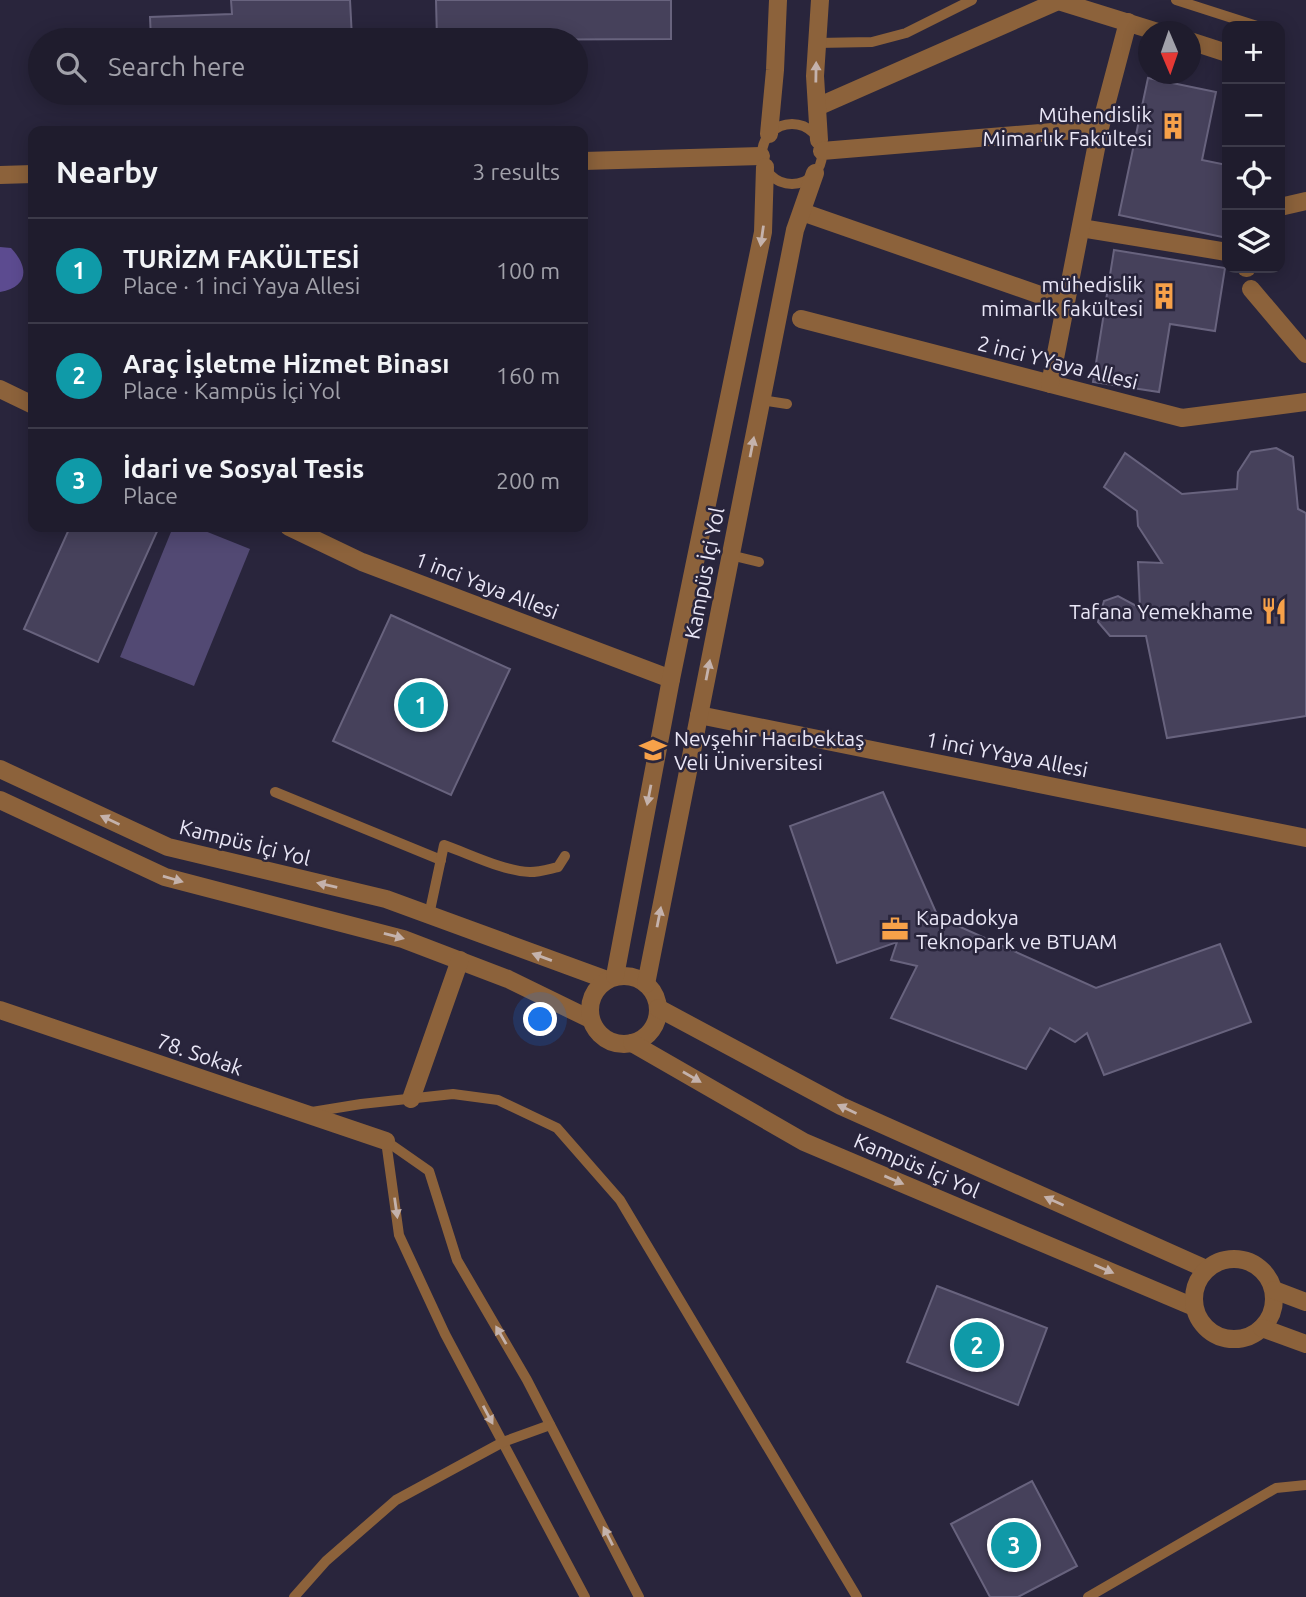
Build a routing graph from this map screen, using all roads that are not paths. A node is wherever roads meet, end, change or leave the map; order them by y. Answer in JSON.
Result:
{"nodes":[{"id":1,"x":778,"y":0,"type":"edge"},
{"id":2,"x":820,"y":0,"type":"edge"},
{"id":3,"x":972,"y":0,"type":"edge"},
{"id":4,"x":1176,"y":0,"type":"edge"},
{"id":5,"x":1241,"y":21,"type":"edge"},
{"id":6,"x":1128,"y":22,"type":"junction"},
{"id":7,"x":1138,"y":25,"type":"edge"},
{"id":8,"x":817,"y":43,"type":"junction"},
{"id":9,"x":1201,"y":44,"type":"edge"},
{"id":10,"x":1222,"y":51,"type":"edge"},
{"id":11,"x":817,"y":107,"type":"junction"},
{"id":12,"x":1100,"y":128,"type":"junction"},
{"id":13,"x":769,"y":134,"type":"junction"},
{"id":14,"x":821,"y":146,"type":"junction"},
{"id":15,"x":588,"y":161,"type":"edge"},
{"id":16,"x":763,"y":162,"type":"junction"},
{"id":17,"x":815,"y":173,"type":"junction"},
{"id":18,"x":28,"y":174,"type":"edge"},
{"id":19,"x":0,"y":175,"type":"edge"},
{"id":20,"x":1306,"y":201,"type":"edge"},
{"id":21,"x":1285,"y":206,"type":"edge"},
{"id":22,"x":802,"y":212,"type":"junction"},
{"id":23,"x":1081,"y":228,"type":"junction"},
{"id":24,"x":1222,"y":251,"type":"edge"},
{"id":25,"x":1251,"y":289,"type":"dead end"},
{"id":26,"x":1066,"y":304,"type":"junction"},
{"id":27,"x":801,"y":319,"type":"dead end"},
{"id":28,"x":1306,"y":354,"type":"edge"},
{"id":29,"x":1050,"y":384,"type":"junction"},
{"id":30,"x":0,"y":389,"type":"edge"},
{"id":31,"x":731,"y":389,"type":"junction"},
{"id":32,"x":761,"y":400,"type":"junction"},
{"id":33,"x":1306,"y":402,"type":"edge"},
{"id":34,"x":28,"y":403,"type":"edge"},
{"id":35,"x":788,"y":404,"type":"dead end"},
{"id":36,"x":299,"y":532,"type":"edge"},
{"id":37,"x":730,"y":555,"type":"junction"},
{"id":38,"x":760,"y":562,"type":"dead end"},
{"id":39,"x":671,"y":678,"type":"junction"},
{"id":40,"x":699,"y":715,"type":"junction"},
{"id":41,"x":0,"y":769,"type":"edge"},
{"id":42,"x":275,"y":792,"type":"dead end"},
{"id":43,"x":0,"y":800,"type":"edge"},
{"id":44,"x":1306,"y":838,"type":"edge"},
{"id":45,"x":565,"y":856,"type":"dead end"},
{"id":46,"x":441,"y":860,"type":"junction"},
{"id":47,"x":429,"y":915,"type":"junction"},
{"id":48,"x":460,"y":960,"type":"junction"},
{"id":49,"x":611,"y":978,"type":"junction"},
{"id":50,"x":646,"y":984,"type":"junction"},
{"id":51,"x":658,"y":1008,"type":"junction"},
{"id":52,"x":0,"y":1010,"type":"edge"},
{"id":53,"x":590,"y":1019,"type":"junction"},
{"id":54,"x":632,"y":1044,"type":"junction"},
{"id":55,"x":411,"y":1099,"type":"junction"},
{"id":56,"x":304,"y":1113,"type":"junction"},
{"id":57,"x":386,"y":1140,"type":"junction"},
{"id":58,"x":1206,"y":1269,"type":"junction"},
{"id":59,"x":1274,"y":1290,"type":"junction"},
{"id":60,"x":1306,"y":1302,"type":"edge"},
{"id":61,"x":1194,"y":1307,"type":"junction"},
{"id":62,"x":1262,"y":1328,"type":"junction"},
{"id":63,"x":1306,"y":1343,"type":"edge"},
{"id":64,"x":550,"y":1425,"type":"junction"},
{"id":65,"x":503,"y":1442,"type":"junction"},
{"id":66,"x":1306,"y":1485,"type":"edge"},
{"id":67,"x":294,"y":1597,"type":"edge"},
{"id":68,"x":585,"y":1597,"type":"edge"},
{"id":69,"x":639,"y":1597,"type":"edge"},
{"id":70,"x":858,"y":1597,"type":"edge"},
{"id":71,"x":1088,"y":1597,"type":"edge"}],
"edges":[{"from":1,"to":13,"type":"street"},
{"from":2,"to":8,"type":"street"},
{"from":3,"to":8,"type":"lane"},
{"from":4,"to":5,"type":"lane"},
{"from":6,"to":7,"type":"street"},
{"from":6,"to":11,"type":"street"},
{"from":6,"to":12,"type":"street"},
{"from":11,"to":8,"type":"street","one_way":true},
{"from":9,"to":10,"type":"street"},
{"from":11,"to":14,"type":"street"},
{"from":12,"to":14,"type":"street"},
{"from":12,"to":23,"type":"street"},
{"from":13,"to":14,"type":"lane"},
{"from":13,"to":16,"type":"lane"},
{"from":14,"to":17,"type":"lane"},
{"from":15,"to":16,"type":"street"},
{"from":16,"to":17,"type":"lane"},
{"from":16,"to":31,"type":"street","name":"Kampüs İçi Yol","one_way":true},
{"from":17,"to":22,"type":"street","name":"Kampüs İçi Yol"},
{"from":18,"to":19,"type":"street"},
{"from":20,"to":21,"type":"street"},
{"from":22,"to":26,"type":"street"},
{"from":22,"to":32,"type":"street","name":"Kampüs İçi Yol"},
{"from":23,"to":24,"type":"street"},
{"from":23,"to":26,"type":"street"},
{"from":25,"to":28,"type":"street"},
{"from":26,"to":29,"type":"street"},
{"from":27,"to":29,"type":"street","name":"2 inci YYaya Allesi"},
{"from":29,"to":33,"type":"street","name":"2 inci YYaya Allesi"},
{"from":30,"to":34,"type":"street"},
{"from":31,"to":32,"type":"street"},
{"from":31,"to":39,"type":"street","name":"Kampüs İçi Yol"},
{"from":32,"to":35,"type":"lane"},
{"from":37,"to":32,"type":"street","name":"Kampüs İçi Yol","one_way":true},
{"from":36,"to":39,"type":"street","name":"1 inci Yaya Allesi"},
{"from":37,"to":38,"type":"lane"},
{"from":40,"to":37,"type":"street","name":"Kampüs İçi Yol","one_way":true},
{"from":39,"to":49,"type":"street","name":"Kampüs İçi Yol","one_way":true},
{"from":40,"to":44,"type":"street","name":"1 inci YYaya Allesi"},
{"from":50,"to":40,"type":"street","name":"Kampüs İçi Yol","one_way":true},
{"from":47,"to":41,"type":"street","name":"Kampüs İçi Yol","one_way":true},
{"from":42,"to":46,"type":"lane"},
{"from":43,"to":48,"type":"street","one_way":true},
{"from":45,"to":46,"type":"lane"},
{"from":46,"to":47,"type":"lane"},
{"from":49,"to":47,"type":"street","name":"Kampüs İçi Yol","one_way":true},
{"from":48,"to":53,"type":"street"},
{"from":48,"to":55,"type":"street"},
{"from":49,"to":50,"type":"street"},
{"from":49,"to":53,"type":"street"},
{"from":50,"to":51,"type":"street"},
{"from":51,"to":54,"type":"street"},
{"from":58,"to":51,"type":"street","name":"Kampüs İçi Yol","one_way":true},
{"from":52,"to":56,"type":"street","name":"78. Sokak"},
{"from":53,"to":54,"type":"street"},
{"from":54,"to":61,"type":"street","name":"Kampüs İçi Yol","one_way":true},
{"from":55,"to":56,"type":"lane"},
{"from":55,"to":70,"type":"lane"},
{"from":56,"to":57,"type":"street","name":"78. Sokak"},
{"from":64,"to":57,"type":"lane","one_way":true},
{"from":57,"to":65,"type":"lane","one_way":true},
{"from":58,"to":59,"type":"street"},
{"from":58,"to":61,"type":"street"},
{"from":59,"to":60,"type":"street"},
{"from":59,"to":62,"type":"street"},
{"from":61,"to":62,"type":"street"},
{"from":62,"to":63,"type":"street"},
{"from":64,"to":65,"type":"lane"},
{"from":69,"to":64,"type":"lane","one_way":true},
{"from":65,"to":67,"type":"lane"},
{"from":65,"to":68,"type":"lane"},
{"from":66,"to":71,"type":"lane"}]}
